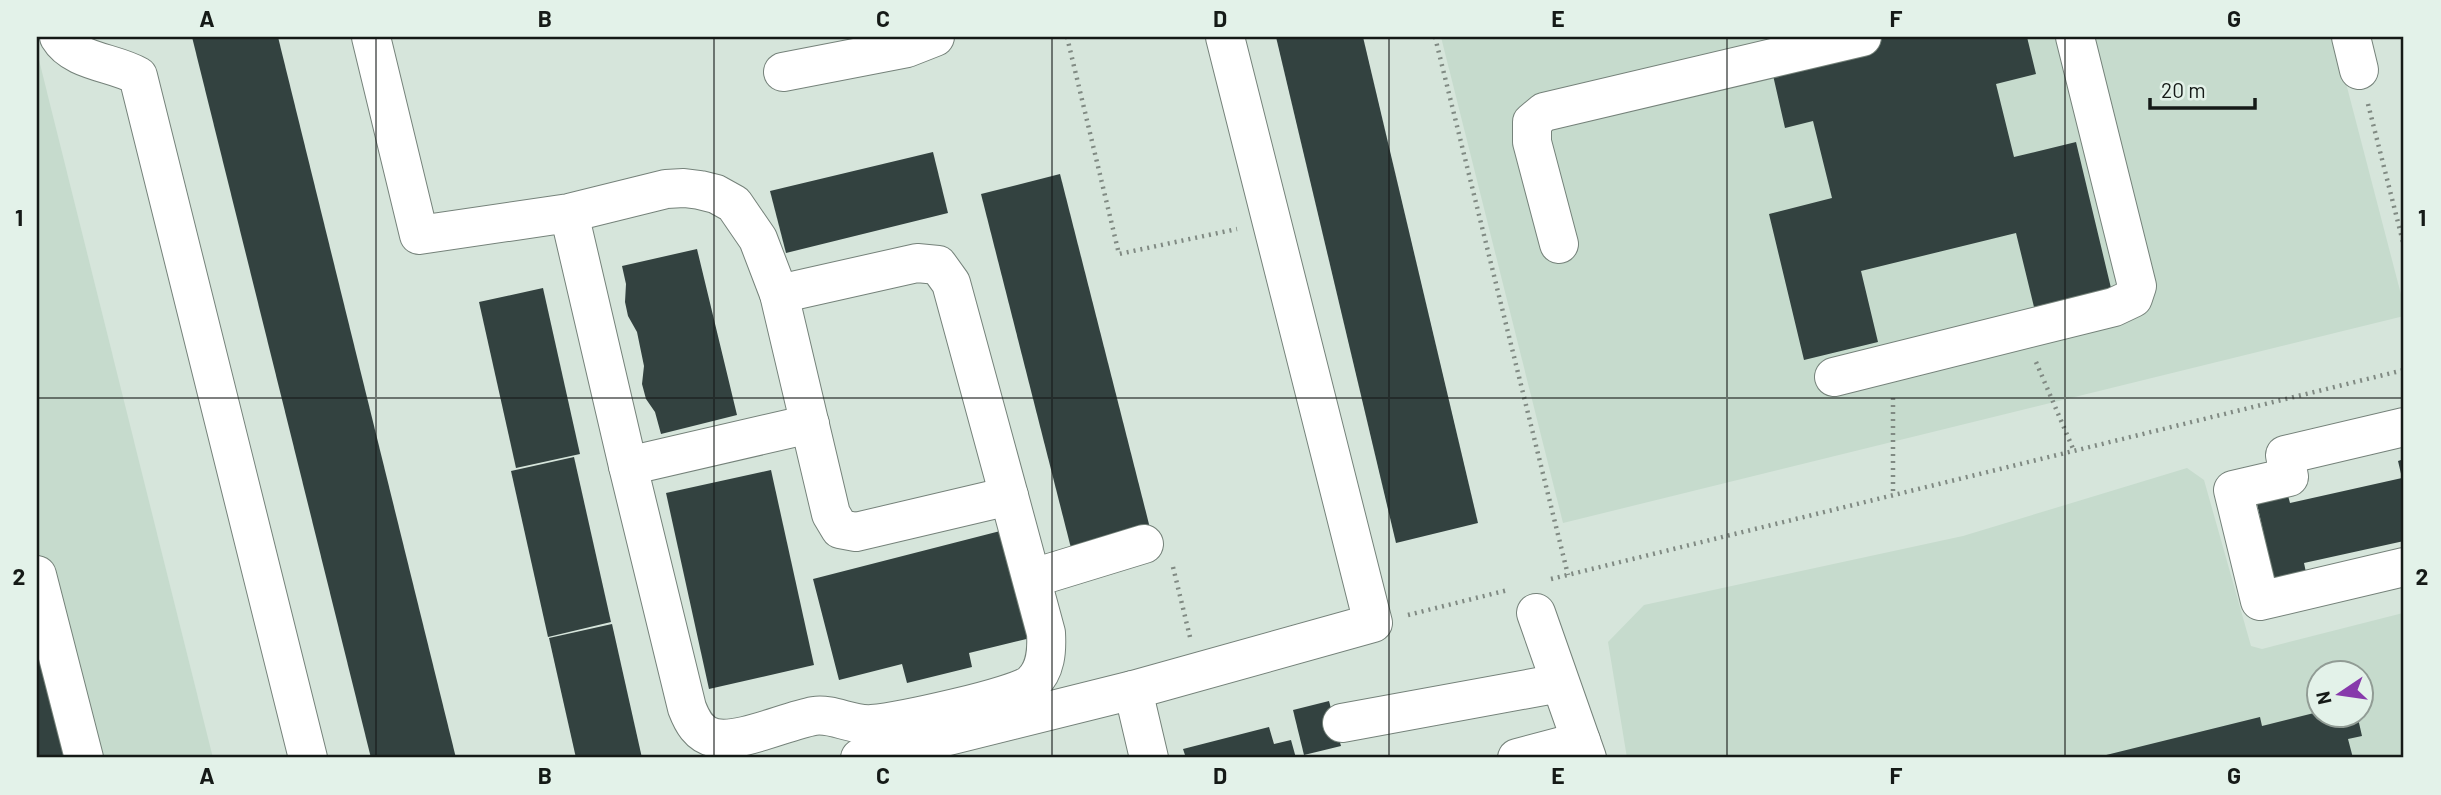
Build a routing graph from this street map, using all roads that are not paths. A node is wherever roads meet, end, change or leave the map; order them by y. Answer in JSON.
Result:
{"nodes":[{"id":1,"x":59,"y":37,"type":"edge"},
{"id":2,"x":371,"y":37,"type":"edge"},
{"id":3,"x":934,"y":37,"type":"edge"},
{"id":4,"x":1225,"y":37,"type":"edge"},
{"id":5,"x":1862,"y":37,"type":"edge"},
{"id":6,"x":2075,"y":37,"type":"edge"},
{"id":7,"x":783,"y":72,"type":"dead end"},
{"id":8,"x":569,"y":212,"type":"junction"},
{"id":9,"x":1559,"y":244,"type":"dead end"},
{"id":10,"x":779,"y":295,"type":"junction"},
{"id":11,"x":1834,"y":377,"type":"dead end"},
{"id":12,"x":810,"y":424,"type":"junction"},
{"id":13,"x":2404,"y":427,"type":"edge"},
{"id":14,"x":628,"y":466,"type":"junction"},
{"id":15,"x":1009,"y":496,"type":"junction"},
{"id":16,"x":1144,"y":544,"type":"road end"},
{"id":17,"x":2404,"y":567,"type":"edge"},
{"id":18,"x":37,"y":575,"type":"edge"},
{"id":19,"x":1033,"y":578,"type":"junction"},
{"id":20,"x":1531,"y":594,"type":"road end"},
{"id":21,"x":1560,"y":683,"type":"junction"},
{"id":22,"x":1133,"y":690,"type":"junction"},
{"id":23,"x":1342,"y":723,"type":"dead end"},
{"id":24,"x":1584,"y":750,"type":"edge"},
{"id":25,"x":84,"y":758,"type":"edge"},
{"id":26,"x":308,"y":758,"type":"edge"},
{"id":27,"x":860,"y":758,"type":"edge"},
{"id":28,"x":1150,"y":758,"type":"edge"},
{"id":29,"x":1517,"y":758,"type":"edge"}],
"edges":[{"from":1,"to":26,"type":"lane"},
{"from":2,"to":8,"type":"lane"},
{"from":3,"to":7,"type":"lane"},
{"from":4,"to":22,"type":"lane"},
{"from":5,"to":9,"type":"lane"},
{"from":6,"to":11,"type":"lane"},
{"from":8,"to":10,"type":"lane"},
{"from":8,"to":14,"type":"lane"},
{"from":10,"to":12,"type":"lane"},
{"from":10,"to":15,"type":"lane"},
{"from":12,"to":14,"type":"lane"},
{"from":12,"to":15,"type":"lane"},
{"from":13,"to":17,"type":"lane"},
{"from":14,"to":19,"type":"lane"},
{"from":15,"to":19,"type":"lane"},
{"from":16,"to":19,"type":"lane"},
{"from":18,"to":25,"type":"lane"},
{"from":20,"to":21,"type":"lane"},
{"from":21,"to":23,"type":"lane"},
{"from":21,"to":24,"type":"lane"},
{"from":22,"to":27,"type":"lane"},
{"from":22,"to":28,"type":"lane"},
{"from":24,"to":29,"type":"lane"}]}
